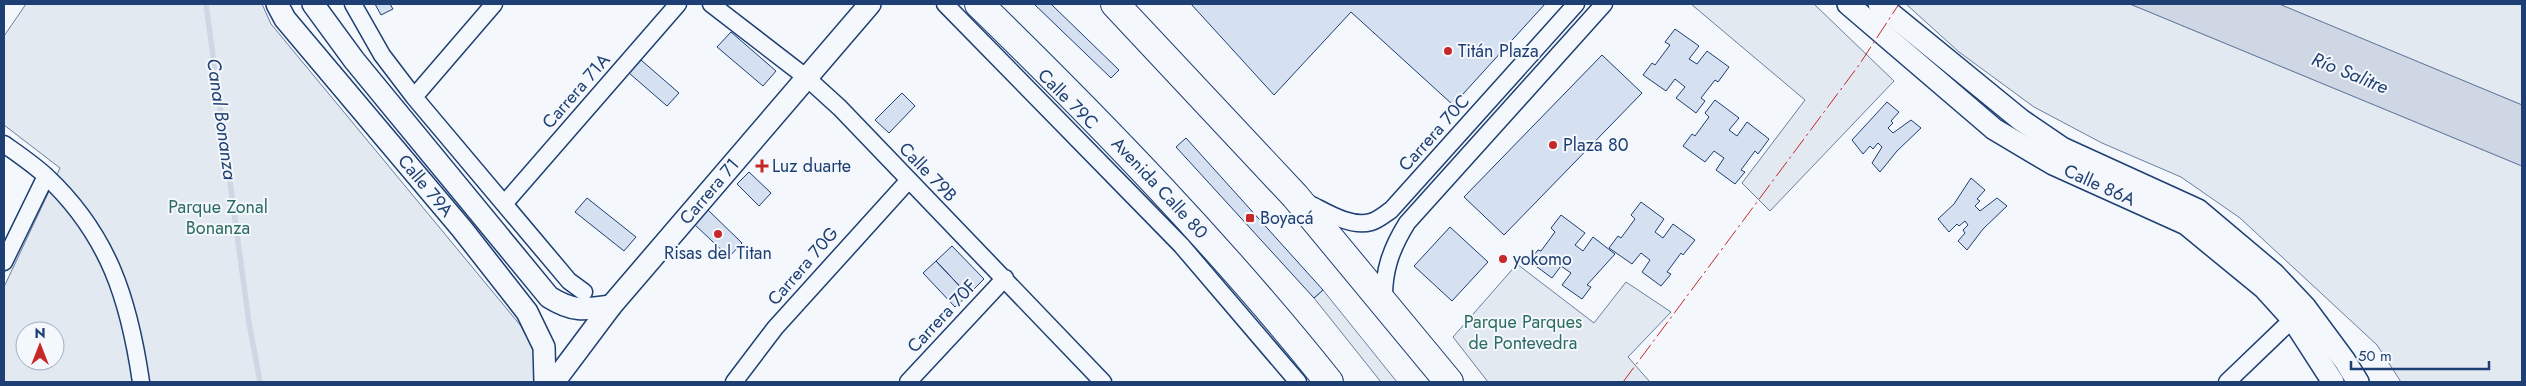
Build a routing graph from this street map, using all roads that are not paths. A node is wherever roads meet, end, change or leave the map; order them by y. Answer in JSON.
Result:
{"nodes":[{"id":1,"x":277,"y":4,"type":"edge"},
{"id":2,"x":313,"y":4,"type":"edge"},
{"id":3,"x":353,"y":4,"type":"edge"},
{"id":4,"x":494,"y":4,"type":"edge"},
{"id":5,"x":678,"y":4,"type":"edge"},
{"id":6,"x":711,"y":4,"type":"edge"},
{"id":7,"x":870,"y":4,"type":"edge"},
{"id":8,"x":945,"y":4,"type":"edge"},
{"id":9,"x":979,"y":4,"type":"edge"},
{"id":10,"x":1115,"y":4,"type":"edge"},
{"id":11,"x":1576,"y":4,"type":"edge"},
{"id":12,"x":1604,"y":4,"type":"edge"},
{"id":13,"x":1848,"y":4,"type":"edge"},
{"id":14,"x":1879,"y":4,"type":"edge"},
{"id":15,"x":807,"y":78,"type":"junction"},
{"id":16,"x":414,"y":97,"type":"junction"},
{"id":17,"x":4,"y":144,"type":"edge"},
{"id":18,"x":46,"y":176,"type":"junction"},
{"id":19,"x":908,"y":181,"type":"junction"},
{"id":20,"x":1295,"y":196,"type":"junction"},
{"id":21,"x":504,"y":204,"type":"junction"},
{"id":22,"x":4,"y":262,"type":"edge"},
{"id":23,"x":1005,"y":278,"type":"junction"},
{"id":24,"x":584,"y":292,"type":"dead end"},
{"id":25,"x":1384,"y":302,"type":"junction"},
{"id":26,"x":611,"y":306,"type":"junction"},
{"id":27,"x":2299,"y":314,"type":"junction"},
{"id":28,"x":141,"y":382,"type":"edge"},
{"id":29,"x":545,"y":382,"type":"edge"},
{"id":30,"x":554,"y":382,"type":"edge"},
{"id":31,"x":734,"y":382,"type":"edge"},
{"id":32,"x":908,"y":382,"type":"edge"},
{"id":33,"x":1101,"y":382,"type":"edge"},
{"id":34,"x":1298,"y":382,"type":"edge"},
{"id":35,"x":1329,"y":382,"type":"edge"},
{"id":36,"x":1449,"y":382,"type":"edge"},
{"id":37,"x":2227,"y":382,"type":"edge"},
{"id":38,"x":2332,"y":382,"type":"edge"},
{"id":39,"x":2358,"y":382,"type":"edge"}],
"edges":[{"from":1,"to":29,"type":"street","name":"Calle 79A"},
{"from":2,"to":26,"type":"street","name":"Calle 79A"},
{"from":3,"to":16,"type":"street"},
{"from":4,"to":16,"type":"street"},
{"from":5,"to":21,"type":"street","name":"Carrera 71A"},
{"from":6,"to":15,"type":"street","name":"Calle 79B"},
{"from":7,"to":15,"type":"street","name":"Carrera 71"},
{"from":8,"to":34,"type":"street","name":"Calle 79C"},
{"from":9,"to":35,"type":"highway","name":"Avenida Calle 80"},
{"from":10,"to":20,"type":"highway"},
{"from":11,"to":20,"type":"street","name":"Carrera 70C"},
{"from":12,"to":25,"type":"street"},
{"from":13,"to":27,"type":"street","name":"Calle 86A"},
{"from":14,"to":27,"type":"street","name":"Calle 86A"},
{"from":15,"to":19,"type":"street","name":"Calle 79B"},
{"from":15,"to":26,"type":"street","name":"Carrera 71"},
{"from":16,"to":21,"type":"street"},
{"from":17,"to":18,"type":"street"},
{"from":18,"to":22,"type":"street"},
{"from":18,"to":28,"type":"street"},
{"from":19,"to":23,"type":"street","name":"Calle 79B"},
{"from":19,"to":31,"type":"street","name":"Carrera 70G"},
{"from":20,"to":25,"type":"highway"},
{"from":21,"to":24,"type":"street"},
{"from":23,"to":32,"type":"street","name":"Carrera 70F"},
{"from":23,"to":33,"type":"street","name":"Calle 79B"},
{"from":25,"to":36,"type":"highway"},
{"from":26,"to":30,"type":"street","name":"Carrera 71"},
{"from":27,"to":37,"type":"street"},
{"from":27,"to":38,"type":"street","name":"Calle 86A"},
{"from":27,"to":39,"type":"street","name":"Calle 86A"}]}
